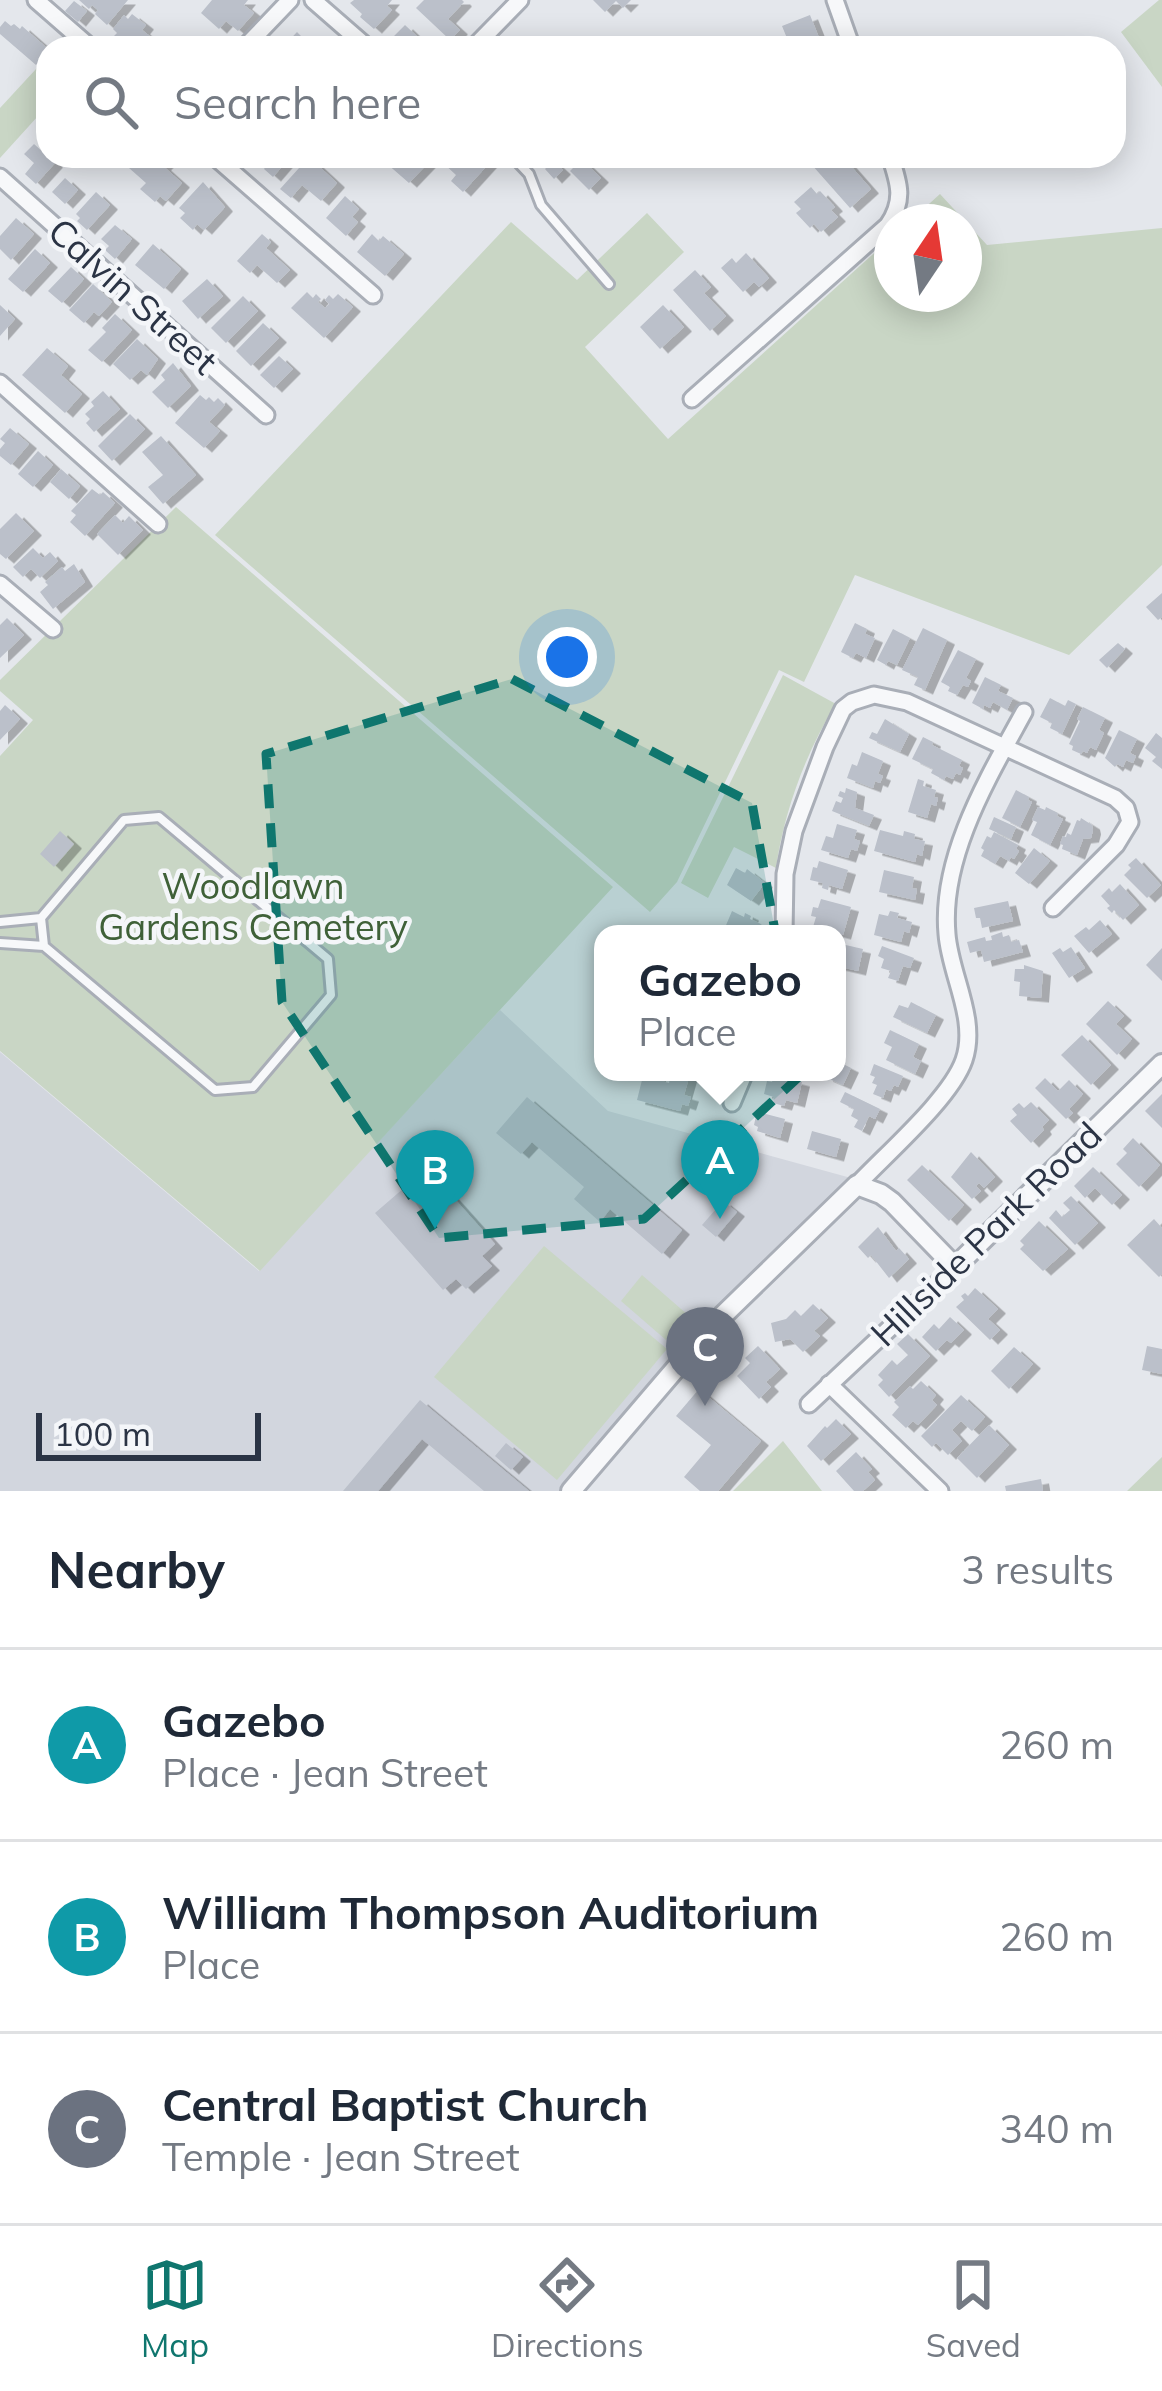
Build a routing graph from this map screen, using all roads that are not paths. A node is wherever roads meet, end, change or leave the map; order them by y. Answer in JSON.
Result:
{"nodes":[{"id":1,"x":36,"y":0,"type":"edge"},
{"id":2,"x":290,"y":0,"type":"edge"},
{"id":3,"x":313,"y":0,"type":"edge"},
{"id":4,"x":520,"y":0,"type":"edge"},
{"id":5,"x":835,"y":0,"type":"edge"},
{"id":6,"x":77,"y":36,"type":"edge"},
{"id":7,"x":256,"y":36,"type":"edge"},
{"id":8,"x":354,"y":36,"type":"edge"},
{"id":9,"x":485,"y":36,"type":"edge"},
{"id":10,"x":848,"y":36,"type":"edge"},
{"id":11,"x":228,"y":168,"type":"edge"},
{"id":12,"x":524,"y":168,"type":"edge"},
{"id":13,"x":894,"y":168,"type":"edge"},
{"id":14,"x":0,"y":177,"type":"edge"},
{"id":15,"x":609,"y":284,"type":"dead end"},
{"id":16,"x":373,"y":295,"type":"dead end"},
{"id":17,"x":0,"y":383,"type":"edge"},
{"id":18,"x":692,"y":398,"type":"dead end"},
{"id":19,"x":266,"y":415,"type":"dead end"},
{"id":20,"x":158,"y":524,"type":"dead end"},
{"id":21,"x":0,"y":584,"type":"edge"},
{"id":22,"x":53,"y":629,"type":"dead end"},
{"id":23,"x":1024,"y":712,"type":"dead end"},
{"id":24,"x":1004,"y":748,"type":"junction"},
{"id":25,"x":1053,"y":908,"type":"dead end"},
{"id":26,"x":41,"y":918,"type":"junction"},
{"id":27,"x":0,"y":922,"type":"edge"},
{"id":28,"x":784,"y":925,"type":"edge"},
{"id":29,"x":0,"y":943,"type":"edge"},
{"id":30,"x":44,"y":946,"type":"junction"},
{"id":31,"x":1162,"y":1064,"type":"edge"},
{"id":32,"x":741,"y":1081,"type":"edge"},
{"id":33,"x":732,"y":1103,"type":"dead end"},
{"id":34,"x":857,"y":1185,"type":"junction"},
{"id":35,"x":955,"y":1267,"type":"junction"},
{"id":36,"x":829,"y":1384,"type":"junction"},
{"id":37,"x":809,"y":1404,"type":"dead end"},
{"id":38,"x":571,"y":1491,"type":"edge"},
{"id":39,"x":940,"y":1491,"type":"edge"}],
"edges":[{"from":1,"to":6,"type":"street"},
{"from":2,"to":7,"type":"street"},
{"from":3,"to":8,"type":"street"},
{"from":4,"to":9,"type":"street"},
{"from":5,"to":10,"type":"street"},
{"from":11,"to":16,"type":"street"},
{"from":12,"to":15,"type":"lane"},
{"from":13,"to":18,"type":"street"},
{"from":14,"to":19,"type":"street","name":"Calvin Street"},
{"from":17,"to":20,"type":"street"},
{"from":21,"to":22,"type":"street"},
{"from":23,"to":24,"type":"street"},
{"from":24,"to":25,"type":"street"},
{"from":24,"to":28,"type":"street"},
{"from":24,"to":34,"type":"street"},
{"from":26,"to":27,"type":"lane"},
{"from":26,"to":30,"type":"lane"},
{"from":26,"to":30,"type":"lane"},
{"from":29,"to":30,"type":"lane"},
{"from":31,"to":35,"type":"street","name":"Hillside Park Road"},
{"from":32,"to":33,"type":"street"},
{"from":34,"to":35,"type":"street"},
{"from":34,"to":38,"type":"street"},
{"from":35,"to":36,"type":"street","name":"Hillside Park Road"},
{"from":36,"to":37,"type":"street","name":"Hillside Park Road"},
{"from":36,"to":39,"type":"street"}]}
